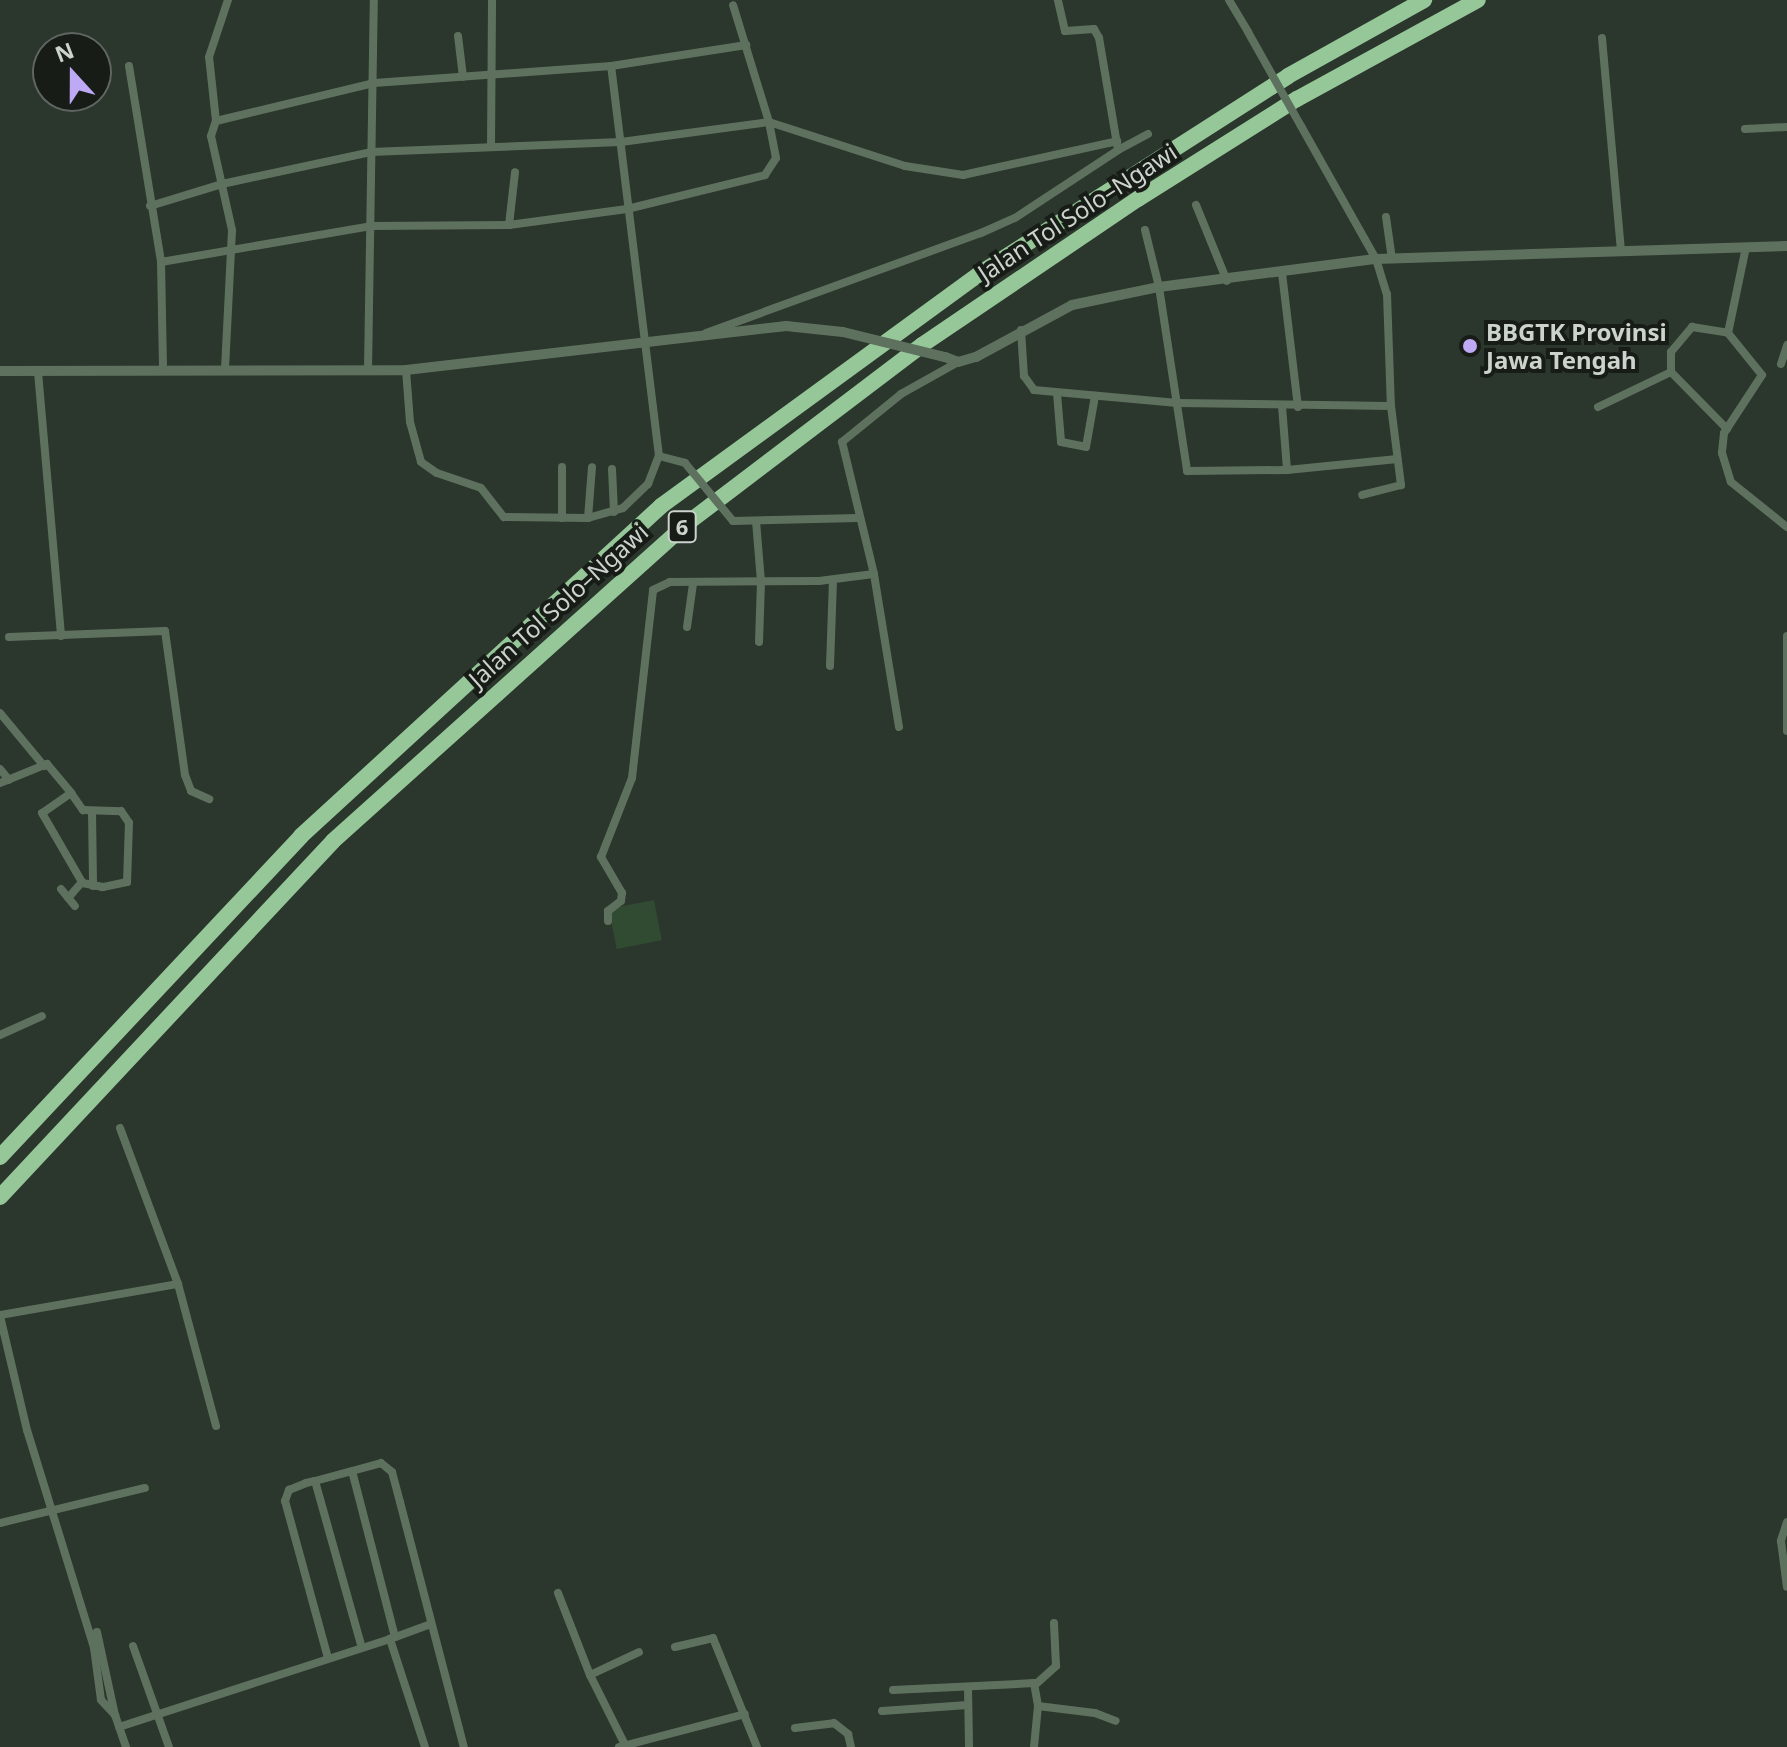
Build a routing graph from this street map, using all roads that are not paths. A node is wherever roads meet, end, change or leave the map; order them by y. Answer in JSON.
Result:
{"nodes":[{"id":1,"x":228,"y":0,"type":"edge"},
{"id":2,"x":374,"y":0,"type":"edge"},
{"id":3,"x":492,"y":0,"type":"edge"},
{"id":4,"x":1058,"y":0,"type":"edge"},
{"id":5,"x":1229,"y":0,"type":"edge"},
{"id":6,"x":1424,"y":0,"type":"edge"},
{"id":7,"x":1478,"y":0,"type":"edge"},
{"id":8,"x":733,"y":5,"type":"dead end"},
{"id":9,"x":458,"y":36,"type":"dead end"},
{"id":10,"x":1602,"y":38,"type":"dead end"},
{"id":11,"x":746,"y":45,"type":"junction"},
{"id":12,"x":129,"y":66,"type":"dead end"},
{"id":13,"x":611,"y":66,"type":"junction"},
{"id":14,"x":495,"y":76,"type":"junction"},
{"id":15,"x":463,"y":77,"type":"junction"},
{"id":16,"x":374,"y":83,"type":"junction"},
{"id":17,"x":216,"y":121,"type":"junction"},
{"id":18,"x":769,"y":122,"type":"junction"},
{"id":19,"x":1787,"y":127,"type":"edge"},
{"id":20,"x":1745,"y":129,"type":"dead end"},
{"id":21,"x":1148,"y":134,"type":"dead end"},
{"id":22,"x":621,"y":142,"type":"junction"},
{"id":23,"x":1118,"y":146,"type":"junction"},
{"id":24,"x":491,"y":147,"type":"junction"},
{"id":25,"x":371,"y":152,"type":"junction"},
{"id":26,"x":515,"y":172,"type":"dead end"},
{"id":27,"x":222,"y":184,"type":"junction"},
{"id":28,"x":1196,"y":205,"type":"dead end"},
{"id":29,"x":150,"y":206,"type":"junction"},
{"id":30,"x":627,"y":209,"type":"junction"},
{"id":31,"x":1386,"y":217,"type":"dead end"},
{"id":32,"x":509,"y":225,"type":"junction"},
{"id":33,"x":371,"y":226,"type":"junction"},
{"id":34,"x":1145,"y":230,"type":"dead end"},
{"id":35,"x":1787,"y":246,"type":"edge"},
{"id":36,"x":1746,"y":247,"type":"junction"},
{"id":37,"x":1621,"y":250,"type":"junction"},
{"id":38,"x":233,"y":252,"type":"junction"},
{"id":39,"x":1376,"y":259,"type":"junction"},
{"id":40,"x":1392,"y":259,"type":"junction"},
{"id":41,"x":161,"y":262,"type":"junction"},
{"id":42,"x":1282,"y":273,"type":"junction"},
{"id":43,"x":1227,"y":281,"type":"junction"},
{"id":44,"x":1159,"y":287,"type":"junction"},
{"id":45,"x":1021,"y":330,"type":"junction"},
{"id":46,"x":1728,"y":333,"type":"junction"},
{"id":47,"x":697,"y":336,"type":"junction"},
{"id":48,"x":646,"y":341,"type":"junction"},
{"id":49,"x":1787,"y":345,"type":"edge"},
{"id":50,"x":958,"y":362,"type":"junction"},
{"id":51,"x":1781,"y":364,"type":"dead end"},
{"id":52,"x":163,"y":369,"type":"junction"},
{"id":53,"x":225,"y":369,"type":"junction"},
{"id":54,"x":368,"y":370,"type":"junction"},
{"id":55,"x":406,"y":370,"type":"junction"},
{"id":56,"x":0,"y":371,"type":"edge"},
{"id":57,"x":38,"y":372,"type":"junction"},
{"id":58,"x":1671,"y":372,"type":"junction"},
{"id":59,"x":1057,"y":393,"type":"junction"},
{"id":60,"x":1095,"y":396,"type":"junction"},
{"id":61,"x":1177,"y":403,"type":"junction"},
{"id":62,"x":1282,"y":406,"type":"junction"},
{"id":63,"x":1391,"y":406,"type":"junction"},
{"id":64,"x":1298,"y":407,"type":"junction"},
{"id":65,"x":1598,"y":407,"type":"dead end"},
{"id":66,"x":1727,"y":429,"type":"junction"},
{"id":67,"x":659,"y":456,"type":"junction"},
{"id":68,"x":1397,"y":459,"type":"junction"},
{"id":69,"x":562,"y":467,"type":"dead end"},
{"id":70,"x":592,"y":467,"type":"dead end"},
{"id":71,"x":612,"y":469,"type":"dead end"},
{"id":72,"x":1287,"y":470,"type":"junction"},
{"id":73,"x":1362,"y":495,"type":"dead end"},
{"id":74,"x":614,"y":512,"type":"junction"},
{"id":75,"x":562,"y":518,"type":"junction"},
{"id":76,"x":588,"y":518,"type":"junction"},
{"id":77,"x":858,"y":518,"type":"junction"},
{"id":78,"x":756,"y":521,"type":"junction"},
{"id":79,"x":1787,"y":527,"type":"edge"},
{"id":80,"x":874,"y":574,"type":"junction"},
{"id":81,"x":833,"y":580,"type":"junction"},
{"id":82,"x":761,"y":582,"type":"junction"},
{"id":83,"x":693,"y":584,"type":"junction"},
{"id":84,"x":687,"y":627,"type":"dead end"},
{"id":85,"x":61,"y":636,"type":"junction"},
{"id":86,"x":1787,"y":636,"type":"edge"},
{"id":87,"x":9,"y":637,"type":"dead end"},
{"id":88,"x":759,"y":642,"type":"dead end"},
{"id":89,"x":830,"y":666,"type":"dead end"},
{"id":90,"x":0,"y":713,"type":"edge"},
{"id":91,"x":899,"y":727,"type":"dead end"},
{"id":92,"x":1787,"y":731,"type":"edge"},
{"id":93,"x":44,"y":766,"type":"junction"},
{"id":94,"x":0,"y":769,"type":"edge"},
{"id":95,"x":4,"y":782,"type":"edge"},
{"id":96,"x":71,"y":793,"type":"junction"},
{"id":97,"x":209,"y":799,"type":"dead end"},
{"id":98,"x":92,"y":811,"type":"junction"},
{"id":99,"x":82,"y":883,"type":"junction"},
{"id":100,"x":93,"y":886,"type":"junction"},
{"id":101,"x":61,"y":889,"type":"dead end"},
{"id":102,"x":68,"y":898,"type":"junction"},
{"id":103,"x":75,"y":906,"type":"dead end"},
{"id":104,"x":608,"y":921,"type":"dead end"},
{"id":105,"x":42,"y":1016,"type":"dead end"},
{"id":106,"x":0,"y":1035,"type":"edge"},
{"id":107,"x":120,"y":1128,"type":"dead end"},
{"id":108,"x":0,"y":1157,"type":"edge"},
{"id":109,"x":0,"y":1197,"type":"edge"},
{"id":110,"x":178,"y":1284,"type":"junction"},
{"id":111,"x":0,"y":1315,"type":"edge"},
{"id":112,"x":216,"y":1426,"type":"dead end"},
{"id":113,"x":352,"y":1471,"type":"junction"},
{"id":114,"x":315,"y":1481,"type":"junction"},
{"id":115,"x":145,"y":1488,"type":"dead end"},
{"id":116,"x":55,"y":1509,"type":"junction"},
{"id":117,"x":1787,"y":1522,"type":"edge"},
{"id":118,"x":0,"y":1523,"type":"edge"},
{"id":119,"x":1787,"y":1587,"type":"edge"},
{"id":120,"x":558,"y":1593,"type":"dead end"},
{"id":121,"x":1054,"y":1623,"type":"dead end"},
{"id":122,"x":428,"y":1625,"type":"junction"},
{"id":123,"x":97,"y":1632,"type":"dead end"},
{"id":124,"x":393,"y":1638,"type":"junction"},
{"id":125,"x":133,"y":1646,"type":"dead end"},
{"id":126,"x":675,"y":1647,"type":"dead end"},
{"id":127,"x":362,"y":1648,"type":"junction"},
{"id":128,"x":639,"y":1652,"type":"dead end"},
{"id":129,"x":328,"y":1658,"type":"junction"},
{"id":130,"x":590,"y":1675,"type":"junction"},
{"id":131,"x":1036,"y":1684,"type":"junction"},
{"id":132,"x":968,"y":1688,"type":"junction"},
{"id":133,"x":893,"y":1690,"type":"dead end"},
{"id":134,"x":968,"y":1705,"type":"junction"},
{"id":135,"x":1038,"y":1706,"type":"junction"},
{"id":136,"x":882,"y":1711,"type":"dead end"},
{"id":137,"x":745,"y":1714,"type":"junction"},
{"id":138,"x":115,"y":1715,"type":"junction"},
{"id":139,"x":155,"y":1715,"type":"junction"},
{"id":140,"x":1116,"y":1721,"type":"dead end"},
{"id":141,"x":119,"y":1727,"type":"junction"},
{"id":142,"x":795,"y":1728,"type":"dead end"},
{"id":143,"x":623,"y":1746,"type":"edge"},
{"id":144,"x":126,"y":1747,"type":"edge"},
{"id":145,"x":169,"y":1747,"type":"edge"},
{"id":146,"x":425,"y":1747,"type":"edge"},
{"id":147,"x":464,"y":1747,"type":"edge"},
{"id":148,"x":757,"y":1747,"type":"edge"},
{"id":149,"x":851,"y":1747,"type":"edge"},
{"id":150,"x":969,"y":1747,"type":"edge"},
{"id":151,"x":1034,"y":1747,"type":"edge"}],
"edges":[{"from":1,"to":17,"type":"street"},
{"from":2,"to":16,"type":"street"},
{"from":3,"to":14,"type":"street"},
{"from":4,"to":23,"type":"street"},
{"from":5,"to":39,"type":"street","bridge":true},
{"from":6,"to":108,"type":"highway","name":"Jalan Tol Solo–Ngawi","number":"6"},
{"from":7,"to":109,"type":"highway","name":"Jalan Tol Solo–Ngawi","number":"6"},
{"from":8,"to":11,"type":"street"},
{"from":9,"to":15,"type":"street"},
{"from":10,"to":37,"type":"street"},
{"from":11,"to":13,"type":"street"},
{"from":11,"to":18,"type":"street"},
{"from":12,"to":29,"type":"street"},
{"from":13,"to":14,"type":"street"},
{"from":13,"to":22,"type":"street"},
{"from":14,"to":15,"type":"street"},
{"from":14,"to":24,"type":"street"},
{"from":15,"to":16,"type":"street"},
{"from":16,"to":17,"type":"street"},
{"from":16,"to":25,"type":"street"},
{"from":17,"to":27,"type":"street"},
{"from":18,"to":22,"type":"street"},
{"from":18,"to":23,"type":"street"},
{"from":18,"to":30,"type":"street"},
{"from":19,"to":20,"type":"street"},
{"from":21,"to":23,"type":"street"},
{"from":22,"to":24,"type":"street"},
{"from":22,"to":30,"type":"street"},
{"from":23,"to":47,"type":"street"},
{"from":24,"to":25,"type":"street"},
{"from":25,"to":27,"type":"street"},
{"from":25,"to":33,"type":"street"},
{"from":26,"to":32,"type":"street"},
{"from":27,"to":29,"type":"street"},
{"from":27,"to":38,"type":"street"},
{"from":28,"to":43,"type":"street"},
{"from":29,"to":41,"type":"street"},
{"from":30,"to":32,"type":"street"},
{"from":30,"to":48,"type":"street"},
{"from":31,"to":40,"type":"street"},
{"from":32,"to":33,"type":"street"},
{"from":33,"to":38,"type":"street"},
{"from":33,"to":54,"type":"street"},
{"from":34,"to":44,"type":"street"},
{"from":35,"to":36,"type":"street"},
{"from":36,"to":37,"type":"street"},
{"from":36,"to":46,"type":"street"},
{"from":37,"to":40,"type":"street"},
{"from":38,"to":41,"type":"street"},
{"from":38,"to":53,"type":"street"},
{"from":39,"to":40,"type":"street"},
{"from":39,"to":42,"type":"street"},
{"from":39,"to":63,"type":"street"},
{"from":41,"to":52,"type":"street"},
{"from":42,"to":43,"type":"street"},
{"from":42,"to":64,"type":"street"},
{"from":43,"to":44,"type":"street"},
{"from":44,"to":45,"type":"street"},
{"from":44,"to":61,"type":"street"},
{"from":45,"to":50,"type":"street"},
{"from":45,"to":59,"type":"street"},
{"from":46,"to":58,"type":"street"},
{"from":46,"to":66,"type":"street"},
{"from":47,"to":48,"type":"street"},
{"from":47,"to":50,"type":"street","bridge":true},
{"from":48,"to":55,"type":"street"},
{"from":48,"to":67,"type":"street"},
{"from":49,"to":51,"type":"street"},
{"from":50,"to":77,"type":"street"},
{"from":52,"to":53,"type":"street"},
{"from":52,"to":57,"type":"street"},
{"from":53,"to":54,"type":"street"},
{"from":54,"to":55,"type":"street"},
{"from":55,"to":75,"type":"street"},
{"from":56,"to":57,"type":"street"},
{"from":57,"to":85,"type":"street"},
{"from":58,"to":65,"type":"street"},
{"from":58,"to":66,"type":"street"},
{"from":59,"to":60,"type":"street"},
{"from":59,"to":60,"type":"street"},
{"from":60,"to":61,"type":"street"},
{"from":61,"to":62,"type":"street"},
{"from":61,"to":72,"type":"street"},
{"from":62,"to":64,"type":"street"},
{"from":62,"to":72,"type":"street"},
{"from":63,"to":64,"type":"street"},
{"from":63,"to":68,"type":"street"},
{"from":66,"to":79,"type":"street"},
{"from":67,"to":74,"type":"street"},
{"from":67,"to":78,"type":"street","bridge":true},
{"from":68,"to":72,"type":"street"},
{"from":68,"to":73,"type":"street"},
{"from":69,"to":75,"type":"street"},
{"from":70,"to":76,"type":"street"},
{"from":71,"to":74,"type":"street"},
{"from":74,"to":76,"type":"street"},
{"from":75,"to":76,"type":"street"},
{"from":77,"to":78,"type":"street"},
{"from":77,"to":80,"type":"street"},
{"from":78,"to":82,"type":"street"},
{"from":80,"to":81,"type":"street"},
{"from":80,"to":91,"type":"street"},
{"from":81,"to":82,"type":"street"},
{"from":81,"to":89,"type":"street"},
{"from":82,"to":83,"type":"street"},
{"from":82,"to":88,"type":"street"},
{"from":83,"to":84,"type":"street"},
{"from":83,"to":104,"type":"street"},
{"from":85,"to":87,"type":"street"},
{"from":85,"to":97,"type":"street"},
{"from":86,"to":92,"type":"street"},
{"from":90,"to":93,"type":"street"},
{"from":93,"to":95,"type":"street"},
{"from":93,"to":96,"type":"street"},
{"from":94,"to":95,"type":"street"},
{"from":96,"to":98,"type":"street"},
{"from":96,"to":99,"type":"street"},
{"from":98,"to":100,"type":"street"},
{"from":98,"to":100,"type":"street"},
{"from":99,"to":100,"type":"street"},
{"from":99,"to":102,"type":"street"},
{"from":101,"to":102,"type":"street"},
{"from":102,"to":103,"type":"street"},
{"from":105,"to":106,"type":"street"},
{"from":107,"to":110,"type":"street"},
{"from":110,"to":111,"type":"street"},
{"from":110,"to":112,"type":"street"},
{"from":111,"to":116,"type":"street"},
{"from":113,"to":114,"type":"street"},
{"from":113,"to":122,"type":"street"},
{"from":113,"to":124,"type":"street"},
{"from":114,"to":127,"type":"street"},
{"from":114,"to":129,"type":"street"},
{"from":115,"to":116,"type":"street"},
{"from":116,"to":118,"type":"street"},
{"from":116,"to":138,"type":"street"},
{"from":117,"to":119,"type":"street"},
{"from":120,"to":130,"type":"street"},
{"from":121,"to":131,"type":"street"},
{"from":122,"to":124,"type":"street"},
{"from":122,"to":147,"type":"street"},
{"from":123,"to":138,"type":"street"},
{"from":124,"to":127,"type":"street"},
{"from":124,"to":146,"type":"street"},
{"from":125,"to":139,"type":"street"},
{"from":126,"to":137,"type":"street"},
{"from":127,"to":129,"type":"street"},
{"from":128,"to":130,"type":"street"},
{"from":129,"to":139,"type":"street"},
{"from":130,"to":143,"type":"street"},
{"from":131,"to":132,"type":"street"},
{"from":131,"to":135,"type":"street"},
{"from":132,"to":133,"type":"street"},
{"from":132,"to":134,"type":"street"},
{"from":134,"to":136,"type":"street"},
{"from":134,"to":150,"type":"street"},
{"from":135,"to":140,"type":"street"},
{"from":135,"to":151,"type":"street"},
{"from":137,"to":143,"type":"street"},
{"from":137,"to":148,"type":"street"},
{"from":138,"to":141,"type":"street"},
{"from":139,"to":141,"type":"street"},
{"from":139,"to":145,"type":"street"},
{"from":141,"to":144,"type":"street"},
{"from":142,"to":149,"type":"street"}]}
